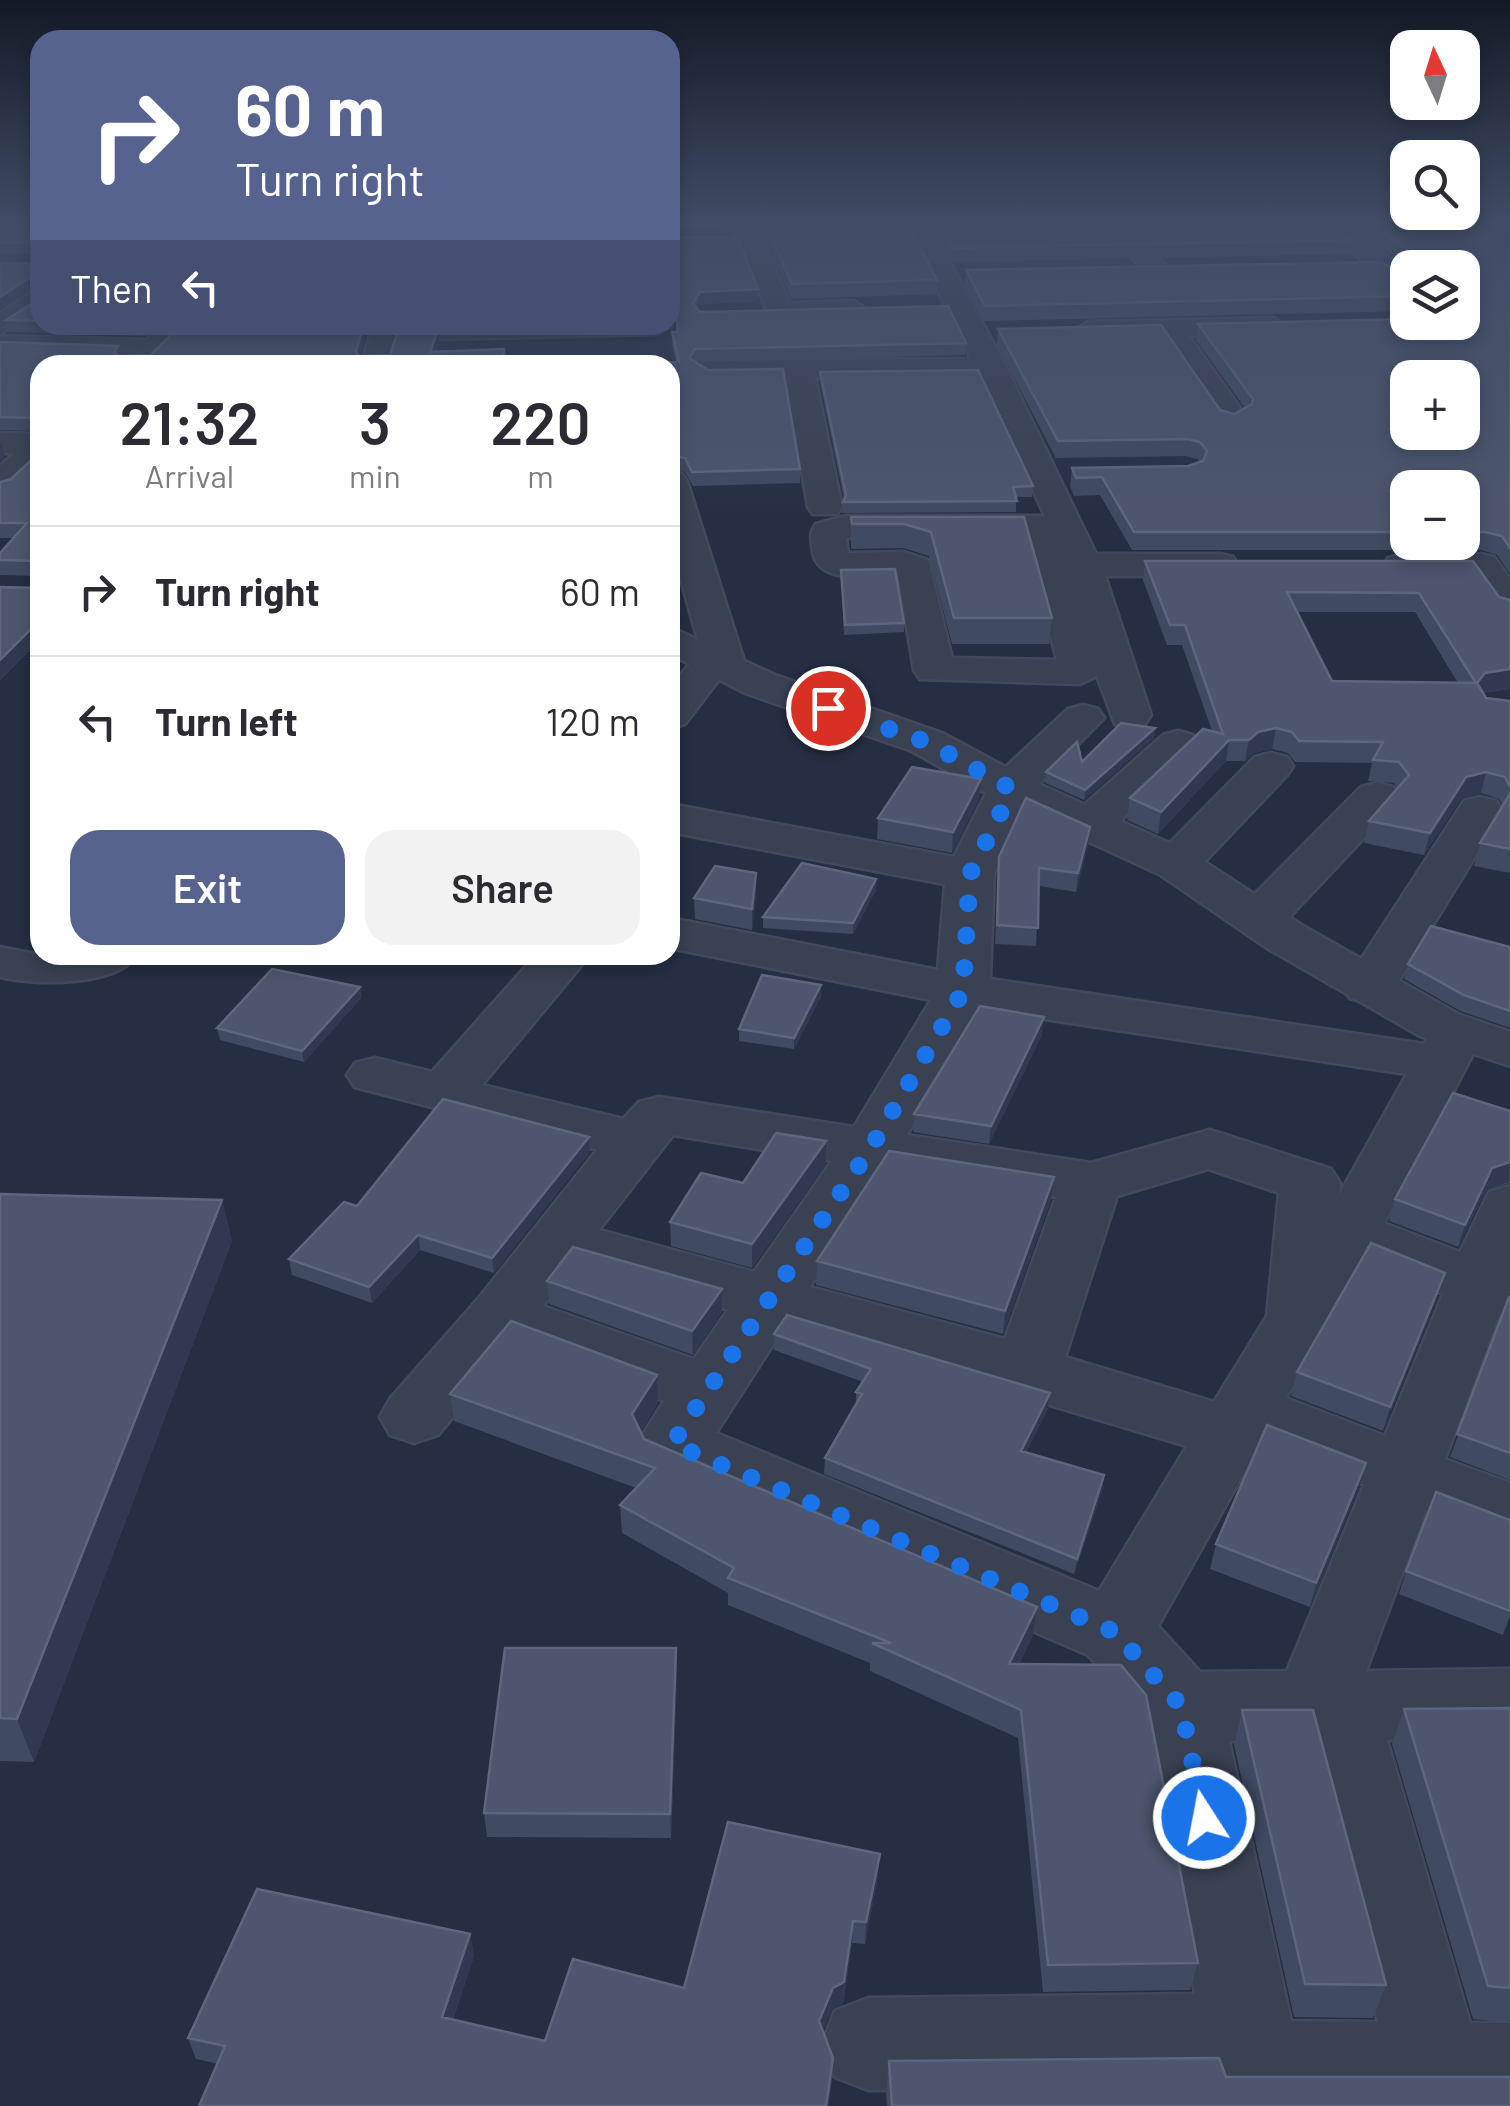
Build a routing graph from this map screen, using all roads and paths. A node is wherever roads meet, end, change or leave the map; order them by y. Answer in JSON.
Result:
{"nodes":[{"id":1,"x":970,"y":317,"type":"edge"},
{"id":2,"x":992,"y":317,"type":"edge"},
{"id":3,"x":1302,"y":326,"type":"edge"},
{"id":4,"x":1169,"y":328,"type":"junction"},
{"id":5,"x":1070,"y":330,"type":"edge"},
{"id":6,"x":1013,"y":332,"type":"edge"},
{"id":7,"x":167,"y":335,"type":"edge"},
{"id":8,"x":0,"y":344,"type":"edge"},
{"id":9,"x":131,"y":355,"type":"edge"},
{"id":10,"x":144,"y":355,"type":"edge"},
{"id":11,"x":992,"y":367,"type":"junction"},
{"id":12,"x":799,"y":369,"type":"junction"},
{"id":13,"x":708,"y":370,"type":"edge"},
{"id":14,"x":1232,"y":418,"type":"edge"},
{"id":15,"x":0,"y":442,"type":"edge"},
{"id":16,"x":30,"y":445,"type":"edge"},
{"id":17,"x":30,"y":456,"type":"edge"},
{"id":18,"x":1044,"y":472,"type":"junction"},
{"id":19,"x":1079,"y":472,"type":"edge"},
{"id":20,"x":0,"y":484,"type":"edge"},
{"id":21,"x":0,"y":497,"type":"edge"},
{"id":22,"x":30,"y":498,"type":"edge"},
{"id":23,"x":825,"y":507,"type":"dead end"},
{"id":24,"x":680,"y":517,"type":"edge"},
{"id":25,"x":1054,"y":527,"type":"junction"},
{"id":26,"x":1083,"y":565,"type":"junction"},
{"id":27,"x":1252,"y":566,"type":"edge"},
{"id":28,"x":1364,"y":566,"type":"edge"},
{"id":29,"x":1510,"y":606,"type":"edge"},
{"id":30,"x":680,"y":644,"type":"edge"},
{"id":31,"x":720,"y":664,"type":"junction"},
{"id":32,"x":1100,"y":672,"type":"junction"},
{"id":33,"x":680,"y":705,"type":"edge"},
{"id":34,"x":1130,"y":715,"type":"dead end"},
{"id":35,"x":1084,"y":718,"type":"dead end"},
{"id":36,"x":1178,"y":744,"type":"dead end"},
{"id":37,"x":1271,"y":766,"type":"dead end"},
{"id":38,"x":1010,"y":788,"type":"junction"},
{"id":39,"x":1377,"y":797,"type":"dead end"},
{"id":40,"x":1480,"y":811,"type":"dead end"},
{"id":41,"x":680,"y":820,"type":"edge"},
{"id":42,"x":1090,"y":824,"type":"junction"},
{"id":43,"x":1176,"y":864,"type":"junction"},
{"id":44,"x":970,"y":874,"type":"junction"},
{"id":45,"x":1260,"y":918,"type":"junction"},
{"id":46,"x":680,"y":935,"type":"edge"},
{"id":47,"x":0,"y":962,"type":"edge"},
{"id":48,"x":76,"y":965,"type":"edge"},
{"id":49,"x":555,"y":965,"type":"edge"},
{"id":50,"x":1369,"y":987,"type":"junction"},
{"id":51,"x":963,"y":991,"type":"junction"},
{"id":52,"x":1463,"y":1067,"type":"edge"},
{"id":53,"x":374,"y":1075,"type":"dead end"},
{"id":54,"x":445,"y":1093,"type":"junction"},
{"id":55,"x":635,"y":1141,"type":"junction"},
{"id":56,"x":872,"y":1146,"type":"junction"},
{"id":57,"x":1091,"y":1183,"type":"junction"},
{"id":58,"x":1510,"y":1206,"type":"edge"},
{"id":59,"x":1346,"y":1232,"type":"junction"},
{"id":60,"x":560,"y":1242,"type":"junction"},
{"id":61,"x":1496,"y":1289,"type":"edge"},
{"id":62,"x":773,"y":1298,"type":"junction"},
{"id":63,"x":501,"y":1315,"type":"junction"},
{"id":64,"x":1299,"y":1323,"type":"junction"},
{"id":65,"x":1027,"y":1370,"type":"junction"},
{"id":66,"x":707,"y":1390,"type":"junction"},
{"id":67,"x":414,"y":1417,"type":"dead end"},
{"id":68,"x":1236,"y":1422,"type":"junction"},
{"id":69,"x":1408,"y":1472,"type":"junction"},
{"id":70,"x":1510,"y":1513,"type":"edge"},
{"id":71,"x":1115,"y":1632,"type":"junction"},
{"id":72,"x":1510,"y":1704,"type":"edge"},
{"id":73,"x":1325,"y":1705,"type":"junction"},
{"id":74,"x":1181,"y":1706,"type":"junction"},
{"id":75,"x":868,"y":2044,"type":"dead end"},
{"id":76,"x":1256,"y":2071,"type":"edge"},
{"id":77,"x":1465,"y":2082,"type":"edge"}],
"edges":[{"from":1,"to":11,"type":"street"},
{"from":2,"to":6,"type":"street"},
{"from":3,"to":4,"type":"street"},
{"from":4,"to":5,"type":"street"},
{"from":4,"to":14,"type":"street"},
{"from":7,"to":10,"type":"street"},
{"from":8,"to":9,"type":"street"},
{"from":11,"to":12,"type":"street"},
{"from":11,"to":18,"type":"street"},
{"from":12,"to":13,"type":"street"},
{"from":12,"to":23,"type":"street"},
{"from":15,"to":16,"type":"street"},
{"from":17,"to":20,"type":"street"},
{"from":18,"to":19,"type":"street"},
{"from":18,"to":25,"type":"street"},
{"from":21,"to":22,"type":"street"},
{"from":24,"to":31,"type":"street"},
{"from":25,"to":26,"type":"street"},
{"from":25,"to":32,"type":"street"},
{"from":25,"to":32,"type":"street"},
{"from":26,"to":27,"type":"street"},
{"from":26,"to":32,"type":"street"},
{"from":28,"to":29,"type":"street"},
{"from":30,"to":31,"type":"street"},
{"from":31,"to":33,"type":"street"},
{"from":31,"to":38,"type":"street"},
{"from":32,"to":34,"type":"street"},
{"from":35,"to":38,"type":"street"},
{"from":36,"to":42,"type":"street"},
{"from":37,"to":43,"type":"street"},
{"from":38,"to":42,"type":"street"},
{"from":38,"to":44,"type":"street"},
{"from":39,"to":45,"type":"street"},
{"from":40,"to":50,"type":"street"},
{"from":41,"to":44,"type":"street"},
{"from":42,"to":43,"type":"street"},
{"from":43,"to":45,"type":"street"},
{"from":44,"to":51,"type":"street"},
{"from":45,"to":50,"type":"street"},
{"from":46,"to":51,"type":"street"},
{"from":47,"to":48,"type":"street"},
{"from":49,"to":54,"type":"street"},
{"from":50,"to":52,"type":"street"},
{"from":51,"to":52,"type":"street"},
{"from":51,"to":56,"type":"street"},
{"from":52,"to":59,"type":"street"},
{"from":53,"to":54,"type":"street"},
{"from":54,"to":55,"type":"street"},
{"from":55,"to":56,"type":"street"},
{"from":55,"to":60,"type":"street"},
{"from":56,"to":57,"type":"street"},
{"from":56,"to":62,"type":"street"},
{"from":57,"to":64,"type":"street"},
{"from":57,"to":65,"type":"street"},
{"from":58,"to":61,"type":"street"},
{"from":59,"to":61,"type":"street"},
{"from":59,"to":64,"type":"street"},
{"from":60,"to":62,"type":"street"},
{"from":60,"to":63,"type":"street"},
{"from":61,"to":69,"type":"street"},
{"from":62,"to":65,"type":"street"},
{"from":62,"to":66,"type":"street"},
{"from":63,"to":66,"type":"street"},
{"from":63,"to":67,"type":"street"},
{"from":64,"to":68,"type":"street"},
{"from":65,"to":68,"type":"street"},
{"from":66,"to":71,"type":"street"},
{"from":68,"to":69,"type":"street"},
{"from":68,"to":71,"type":"street"},
{"from":69,"to":70,"type":"street"},
{"from":69,"to":73,"type":"street"},
{"from":71,"to":74,"type":"street"},
{"from":72,"to":73,"type":"street"},
{"from":73,"to":74,"type":"street"},
{"from":73,"to":77,"type":"street"},
{"from":74,"to":76,"type":"street"},
{"from":75,"to":76,"type":"street"},
{"from":76,"to":77,"type":"street"}]}
